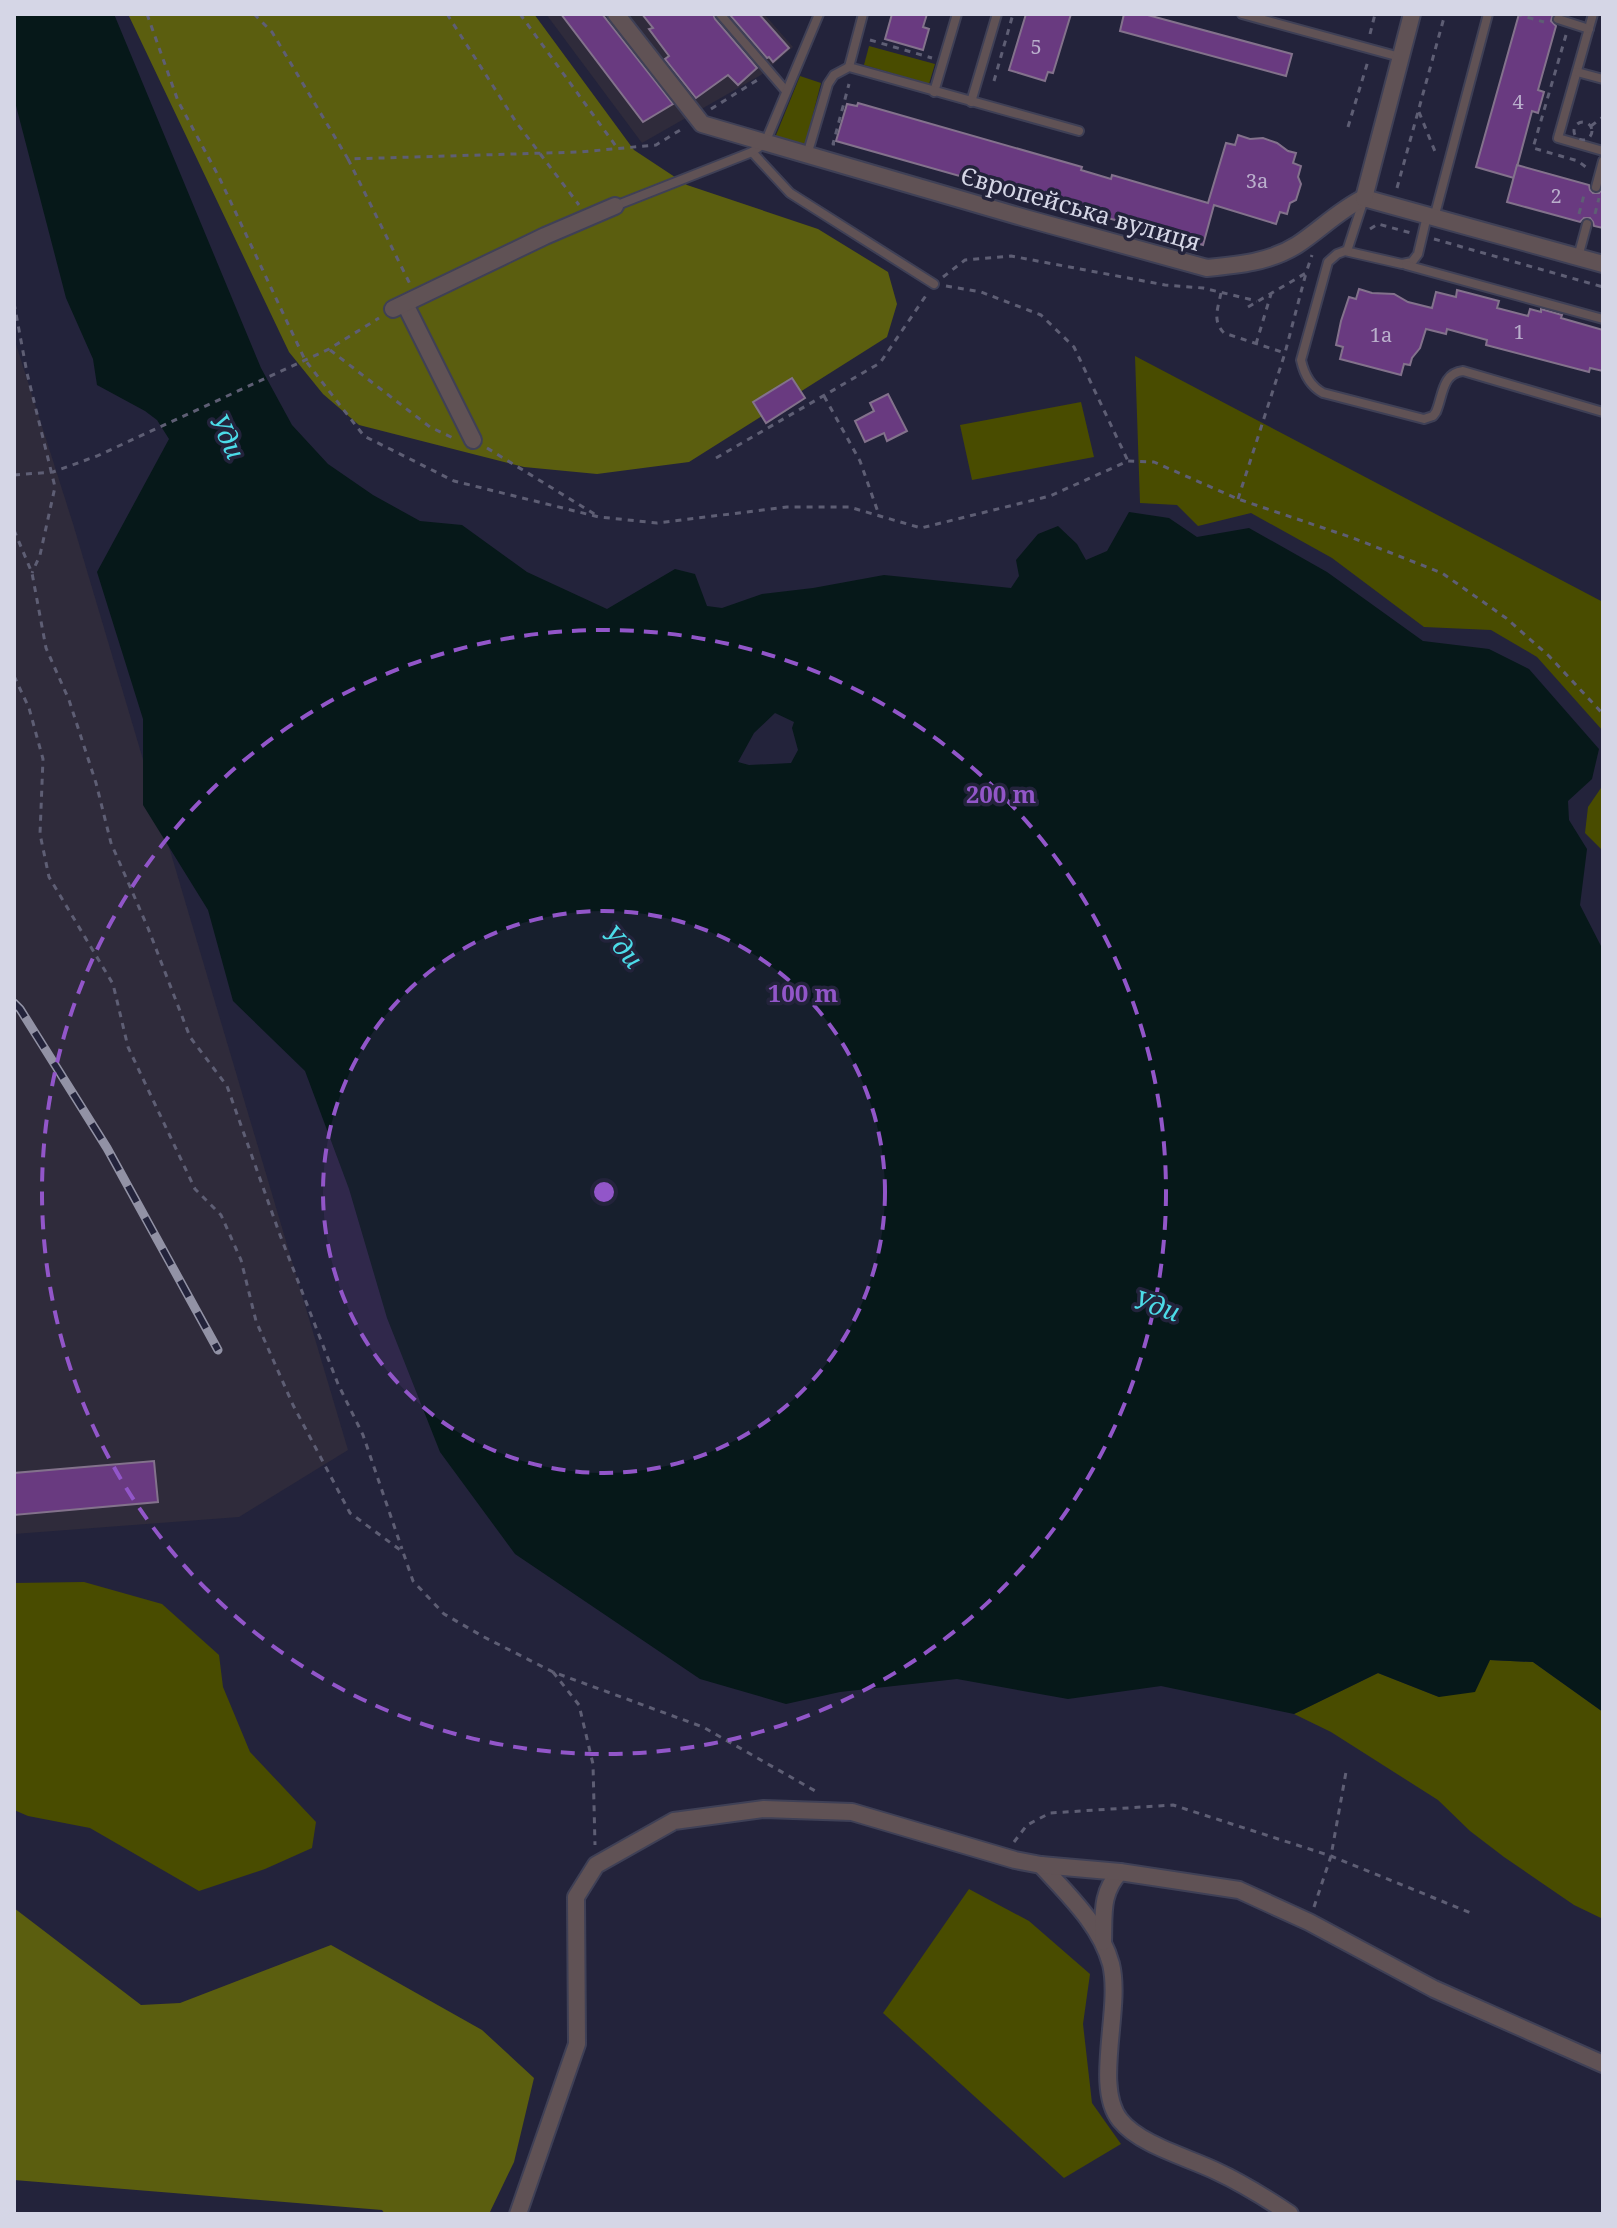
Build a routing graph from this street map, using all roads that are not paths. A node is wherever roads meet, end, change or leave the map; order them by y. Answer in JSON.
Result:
{"nodes":[{"id":1,"x":616,"y":14,"type":"edge"},
{"id":2,"x":720,"y":14,"type":"edge"},
{"id":3,"x":819,"y":14,"type":"edge"},
{"id":4,"x":863,"y":14,"type":"edge"},
{"id":5,"x":957,"y":14,"type":"edge"},
{"id":6,"x":997,"y":14,"type":"edge"},
{"id":7,"x":1242,"y":14,"type":"edge"},
{"id":8,"x":1412,"y":14,"type":"edge"},
{"id":9,"x":1488,"y":14,"type":"edge"},
{"id":10,"x":1593,"y":14,"type":"edge"},
{"id":11,"x":1560,"y":23,"type":"road end"},
{"id":12,"x":1589,"y":29,"type":"junction"},
{"id":13,"x":1401,"y":57,"type":"junction"},
{"id":14,"x":851,"y":68,"type":"junction"},
{"id":15,"x":1577,"y":72,"type":"junction"},
{"id":16,"x":1603,"y":79,"type":"edge"},
{"id":17,"x":786,"y":91,"type":"junction"},
{"id":18,"x":934,"y":92,"type":"junction"},
{"id":19,"x":971,"y":102,"type":"junction"},
{"id":20,"x":1079,"y":131,"type":"dead end"},
{"id":21,"x":758,"y":148,"type":"junction"},
{"id":22,"x":1603,"y":151,"type":"edge"},
{"id":23,"x":807,"y":156,"type":"junction"},
{"id":24,"x":1603,"y":161,"type":"edge"},
{"id":25,"x":1592,"y":184,"type":"road end"},
{"id":26,"x":1364,"y":198,"type":"junction"},
{"id":27,"x":615,"y":206,"type":"joint"},
{"id":28,"x":1430,"y":217,"type":"junction"},
{"id":29,"x":1587,"y":224,"type":"dead end"},
{"id":30,"x":1347,"y":251,"type":"junction"},
{"id":31,"x":1418,"y":254,"type":"junction"},
{"id":32,"x":1578,"y":257,"type":"junction"},
{"id":33,"x":1402,"y":264,"type":"junction"},
{"id":34,"x":1603,"y":264,"type":"edge"},
{"id":35,"x":1424,"y":270,"type":"junction"},
{"id":36,"x":934,"y":284,"type":"road end"},
{"id":37,"x":1603,"y":319,"type":"edge"},
{"id":38,"x":1603,"y":412,"type":"edge"},
{"id":39,"x":473,"y":440,"type":"road end"},
{"id":40,"x":1041,"y":1865,"type":"junction"},
{"id":41,"x":1120,"y":1872,"type":"junction"},
{"id":42,"x":1103,"y":1942,"type":"junction"},
{"id":43,"x":1603,"y":2064,"type":"edge"},
{"id":44,"x":518,"y":2214,"type":"edge"},
{"id":45,"x":1290,"y":2214,"type":"edge"}],
"edges":[{"from":1,"to":21,"type":"street","name":"Європейська вулиця"},
{"from":2,"to":17,"type":"lane"},
{"from":3,"to":17,"type":"lane"},
{"from":4,"to":14,"type":"lane"},
{"from":5,"to":18,"type":"lane"},
{"from":6,"to":19,"type":"lane"},
{"from":7,"to":13,"type":"lane"},
{"from":8,"to":13,"type":"street"},
{"from":9,"to":28,"type":"lane"},
{"from":10,"to":12,"type":"lane"},
{"from":11,"to":12,"type":"lane"},
{"from":12,"to":15,"type":"lane"},
{"from":13,"to":26,"type":"street"},
{"from":14,"to":18,"type":"lane"},
{"from":14,"to":23,"type":"lane"},
{"from":15,"to":16,"type":"lane"},
{"from":15,"to":22,"type":"lane"},
{"from":17,"to":21,"type":"lane"},
{"from":18,"to":19,"type":"lane"},
{"from":19,"to":20,"type":"lane"},
{"from":21,"to":23,"type":"street","name":"Європейська вулиця"},
{"from":21,"to":27,"type":"lane"},
{"from":21,"to":36,"type":"lane"},
{"from":23,"to":26,"type":"street","name":"Європейська вулиця"},
{"from":24,"to":25,"type":"lane"},
{"from":26,"to":28,"type":"street"},
{"from":26,"to":30,"type":"lane"},
{"from":27,"to":39,"type":"street"},
{"from":28,"to":31,"type":"lane"},
{"from":28,"to":32,"type":"street"},
{"from":29,"to":32,"type":"lane"},
{"from":30,"to":33,"type":"lane"},
{"from":30,"to":38,"type":"lane"},
{"from":31,"to":33,"type":"lane"},
{"from":31,"to":35,"type":"lane"},
{"from":32,"to":34,"type":"street"},
{"from":33,"to":35,"type":"lane"},
{"from":35,"to":37,"type":"lane"},
{"from":40,"to":41,"type":"street"},
{"from":40,"to":42,"type":"street"},
{"from":40,"to":44,"type":"street"},
{"from":41,"to":42,"type":"street"},
{"from":41,"to":43,"type":"street"},
{"from":42,"to":45,"type":"street"}]}
